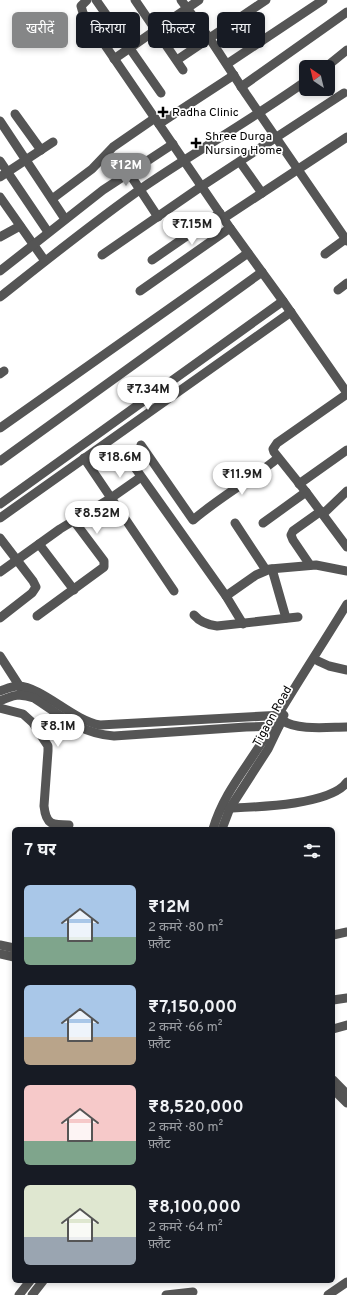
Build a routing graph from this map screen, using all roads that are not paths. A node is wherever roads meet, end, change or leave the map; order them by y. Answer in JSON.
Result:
{"nodes":[{"id":1,"x":96,"y":0,"type":"edge"},
{"id":2,"x":135,"y":0,"type":"edge"},
{"id":3,"x":181,"y":0,"type":"edge"},
{"id":4,"x":199,"y":0,"type":"edge"},
{"id":5,"x":266,"y":0,"type":"edge"},
{"id":6,"x":323,"y":0,"type":"edge"},
{"id":7,"x":80,"y":2,"type":"edge"},
{"id":8,"x":187,"y":9,"type":"junction"},
{"id":9,"x":104,"y":12,"type":"edge"},
{"id":10,"x":183,"y":12,"type":"edge"},
{"id":11,"x":347,"y":12,"type":"edge"},
{"id":12,"x":148,"y":19,"type":"edge"},
{"id":13,"x":210,"y":39,"type":"junction"},
{"id":14,"x":130,"y":48,"type":"joint"},
{"id":15,"x":169,"y":48,"type":"edge"},
{"id":16,"x":347,"y":50,"type":"edge"},
{"id":17,"x":114,"y":59,"type":"junction"},
{"id":18,"x":177,"y":60,"type":"junction"},
{"id":19,"x":335,"y":60,"type":"edge"},
{"id":20,"x":227,"y":64,"type":"junction"},
{"id":21,"x":183,"y":70,"type":"dead end"},
{"id":22,"x":234,"y":75,"type":"junction"},
{"id":23,"x":299,"y":86,"type":"edge"},
{"id":24,"x":241,"y":87,"type":"junction"},
{"id":25,"x":161,"y":93,"type":"dead end"},
{"id":26,"x":344,"y":93,"type":"dead end"},
{"id":27,"x":259,"y":113,"type":"junction"},
{"id":28,"x":16,"y":114,"type":"dead end"},
{"id":29,"x":0,"y":121,"type":"edge"},
{"id":30,"x":157,"y":121,"type":"junction"},
{"id":31,"x":276,"y":137,"type":"junction"},
{"id":32,"x":347,"y":137,"type":"edge"},
{"id":33,"x":53,"y":142,"type":"dead end"},
{"id":34,"x":173,"y":144,"type":"junction"},
{"id":35,"x":41,"y":150,"type":"junction"},
{"id":36,"x":25,"y":160,"type":"junction"},
{"id":37,"x":185,"y":160,"type":"junction"},
{"id":38,"x":0,"y":161,"type":"edge"},
{"id":39,"x":240,"y":162,"type":"junction"},
{"id":40,"x":298,"y":171,"type":"junction"},
{"id":41,"x":129,"y":172,"type":"junction"},
{"id":42,"x":4,"y":175,"type":"edge"},
{"id":43,"x":202,"y":186,"type":"junction"},
{"id":44,"x":140,"y":190,"type":"junction"},
{"id":45,"x":262,"y":193,"type":"junction"},
{"id":46,"x":0,"y":197,"type":"edge"},
{"id":47,"x":52,"y":199,"type":"junction"},
{"id":48,"x":222,"y":216,"type":"junction"},
{"id":49,"x":158,"y":217,"type":"junction"},
{"id":50,"x":65,"y":219,"type":"junction"},
{"id":51,"x":20,"y":226,"type":"junction"},
{"id":52,"x":230,"y":228,"type":"junction"},
{"id":53,"x":48,"y":232,"type":"junction"},
{"id":54,"x":0,"y":237,"type":"edge"},
{"id":55,"x":347,"y":239,"type":"edge"},
{"id":56,"x":33,"y":244,"type":"junction"},
{"id":57,"x":248,"y":253,"type":"junction"},
{"id":58,"x":325,"y":254,"type":"dead end"},
{"id":59,"x":102,"y":255,"type":"dead end"},
{"id":60,"x":152,"y":260,"type":"dead end"},
{"id":61,"x":45,"y":261,"type":"junction"},
{"id":62,"x":0,"y":271,"type":"edge"},
{"id":63,"x":262,"y":272,"type":"junction"},
{"id":64,"x":347,"y":283,"type":"edge"},
{"id":65,"x":338,"y":290,"type":"dead end"},
{"id":66,"x":140,"y":291,"type":"dead end"},
{"id":67,"x":0,"y":297,"type":"edge"},
{"id":68,"x":283,"y":301,"type":"junction"},
{"id":69,"x":291,"y":312,"type":"junction"},
{"id":70,"x":347,"y":394,"type":"edge"},
{"id":71,"x":0,"y":428,"type":"edge"},
{"id":72,"x":141,"y":445,"type":"dead end"},
{"id":73,"x":347,"y":450,"type":"edge"},
{"id":74,"x":126,"y":455,"type":"dead end"},
{"id":75,"x":84,"y":458,"type":"junction"},
{"id":76,"x":278,"y":458,"type":"junction"},
{"id":77,"x":0,"y":462,"type":"edge"},
{"id":78,"x":141,"y":477,"type":"junction"},
{"id":79,"x":300,"y":484,"type":"junction"},
{"id":80,"x":347,"y":491,"type":"edge"},
{"id":81,"x":306,"y":492,"type":"junction"},
{"id":82,"x":111,"y":498,"type":"junction"},
{"id":83,"x":0,"y":504,"type":"edge"},
{"id":84,"x":322,"y":513,"type":"junction"},
{"id":85,"x":0,"y":518,"type":"edge"},
{"id":86,"x":74,"y":521,"type":"junction"},
{"id":87,"x":235,"y":523,"type":"dead end"},
{"id":88,"x":263,"y":523,"type":"dead end"},
{"id":89,"x":0,"y":538,"type":"edge"},
{"id":90,"x":39,"y":544,"type":"junction"},
{"id":91,"x":347,"y":547,"type":"edge"},
{"id":92,"x":16,"y":560,"type":"junction"},
{"id":93,"x":310,"y":566,"type":"junction"},
{"id":94,"x":269,"y":570,"type":"junction"},
{"id":95,"x":347,"y":571,"type":"edge"},
{"id":96,"x":0,"y":572,"type":"edge"},
{"id":97,"x":74,"y":590,"type":"junction"},
{"id":98,"x":174,"y":591,"type":"dead end"},
{"id":99,"x":226,"y":596,"type":"junction"},
{"id":100,"x":347,"y":604,"type":"edge"},
{"id":101,"x":194,"y":615,"type":"dead end"},
{"id":102,"x":37,"y":616,"type":"dead end"},
{"id":103,"x":347,"y":616,"type":"edge"},
{"id":104,"x":298,"y":617,"type":"dead end"},
{"id":105,"x":0,"y":618,"type":"edge"},
{"id":106,"x":286,"y":618,"type":"junction"},
{"id":107,"x":243,"y":624,"type":"junction"},
{"id":108,"x":0,"y":656,"type":"edge"},
{"id":109,"x":318,"y":661,"type":"junction"},
{"id":110,"x":347,"y":670,"type":"edge"},
{"id":111,"x":19,"y":686,"type":"junction"},
{"id":112,"x":0,"y":691,"type":"edge"},
{"id":113,"x":25,"y":695,"type":"junction"},
{"id":114,"x":0,"y":701,"type":"edge"},
{"id":115,"x":0,"y":708,"type":"edge"},
{"id":116,"x":277,"y":722,"type":"junction"},
{"id":117,"x":347,"y":727,"type":"edge"},
{"id":118,"x":347,"y":782,"type":"edge"},
{"id":119,"x":230,"y":808,"type":"junction"},
{"id":120,"x":69,"y":826,"type":"dead end"},
{"id":121,"x":214,"y":827,"type":"edge"},
{"id":122,"x":223,"y":827,"type":"edge"},
{"id":123,"x":347,"y":932,"type":"edge"},
{"id":124,"x":335,"y":934,"type":"edge"},
{"id":125,"x":0,"y":945,"type":"edge"},
{"id":126,"x":12,"y":948,"type":"edge"},
{"id":127,"x":0,"y":954,"type":"edge"},
{"id":128,"x":12,"y":957,"type":"edge"},
{"id":129,"x":347,"y":998,"type":"edge"},
{"id":130,"x":335,"y":1000,"type":"edge"},
{"id":131,"x":347,"y":1025,"type":"edge"},
{"id":132,"x":335,"y":1028,"type":"edge"},
{"id":133,"x":335,"y":1082,"type":"edge"},
{"id":134,"x":335,"y":1091,"type":"edge"},
{"id":135,"x":347,"y":1094,"type":"edge"},
{"id":136,"x":347,"y":1103,"type":"edge"},
{"id":137,"x":347,"y":1282,"type":"edge"},
{"id":138,"x":28,"y":1283,"type":"edge"},
{"id":139,"x":41,"y":1283,"type":"edge"},
{"id":140,"x":193,"y":1292,"type":"dead end"},
{"id":141,"x":19,"y":1295,"type":"edge"},
{"id":142,"x":32,"y":1295,"type":"edge"},
{"id":143,"x":166,"y":1295,"type":"edge"},
{"id":144,"x":328,"y":1295,"type":"edge"}],
"edges":[{"from":1,"to":9,"type":"street"},
{"from":2,"to":12,"type":"street"},
{"from":3,"to":8,"type":"street"},
{"from":4,"to":8,"type":"street"},
{"from":5,"to":13,"type":"street"},
{"from":6,"to":20,"type":"street"},
{"from":7,"to":17,"type":"street"},
{"from":8,"to":10,"type":"street"},
{"from":8,"to":13,"type":"street"},
{"from":11,"to":24,"type":"street"},
{"from":13,"to":18,"type":"street"},
{"from":13,"to":20,"type":"street"},
{"from":14,"to":17,"type":"street"},
{"from":14,"to":25,"type":"street"},
{"from":15,"to":18,"type":"street"},
{"from":16,"to":19,"type":"street"},
{"from":17,"to":30,"type":"street"},
{"from":18,"to":21,"type":"street"},
{"from":20,"to":22,"type":"street"},
{"from":22,"to":24,"type":"street"},
{"from":22,"to":30,"type":"street"},
{"from":23,"to":27,"type":"street"},
{"from":24,"to":27,"type":"street"},
{"from":26,"to":31,"type":"street"},
{"from":27,"to":31,"type":"street"},
{"from":27,"to":37,"type":"street"},
{"from":28,"to":35,"type":"street"},
{"from":29,"to":36,"type":"street"},
{"from":30,"to":34,"type":"street"},
{"from":30,"to":47,"type":"street"},
{"from":31,"to":39,"type":"street"},
{"from":31,"to":40,"type":"street"},
{"from":32,"to":40,"type":"street"},
{"from":33,"to":35,"type":"street"},
{"from":34,"to":37,"type":"street"},
{"from":34,"to":41,"type":"street"},
{"from":35,"to":36,"type":"street"},
{"from":36,"to":42,"type":"street"},
{"from":36,"to":47,"type":"street"},
{"from":37,"to":43,"type":"street"},
{"from":37,"to":44,"type":"street"},
{"from":38,"to":42,"type":"street"},
{"from":39,"to":43,"type":"street"},
{"from":39,"to":45,"type":"street"},
{"from":40,"to":45,"type":"street"},
{"from":40,"to":55,"type":"street"},
{"from":41,"to":44,"type":"street"},
{"from":41,"to":50,"type":"street"},
{"from":42,"to":53,"type":"street"},
{"from":43,"to":48,"type":"street"},
{"from":43,"to":49,"type":"street"},
{"from":44,"to":49,"type":"street"},
{"from":44,"to":61,"type":"street"},
{"from":45,"to":48,"type":"street"},
{"from":46,"to":51,"type":"street"},
{"from":47,"to":50,"type":"street"},
{"from":48,"to":52,"type":"street"},
{"from":48,"to":60,"type":"street"},
{"from":49,"to":59,"type":"street"},
{"from":50,"to":53,"type":"street"},
{"from":51,"to":54,"type":"street"},
{"from":51,"to":56,"type":"street"},
{"from":52,"to":57,"type":"street"},
{"from":52,"to":66,"type":"street"},
{"from":53,"to":56,"type":"street"},
{"from":55,"to":58,"type":"street"},
{"from":56,"to":61,"type":"street"},
{"from":56,"to":62,"type":"street"},
{"from":57,"to":63,"type":"street"},
{"from":57,"to":71,"type":"street"},
{"from":61,"to":67,"type":"street"},
{"from":63,"to":68,"type":"street"},
{"from":63,"to":77,"type":"street"},
{"from":64,"to":65,"type":"street"},
{"from":68,"to":69,"type":"street"},
{"from":68,"to":83,"type":"street"},
{"from":69,"to":70,"type":"street"},
{"from":69,"to":75,"type":"street"},
{"from":70,"to":76,"type":"street"},
{"from":72,"to":76,"type":"street"},
{"from":73,"to":79,"type":"street"},
{"from":74,"to":78,"type":"street"},
{"from":75,"to":82,"type":"street"},
{"from":75,"to":85,"type":"street"},
{"from":76,"to":79,"type":"street"},
{"from":78,"to":82,"type":"street"},
{"from":78,"to":99,"type":"street"},
{"from":79,"to":81,"type":"street"},
{"from":80,"to":84,"type":"street"},
{"from":81,"to":84,"type":"street"},
{"from":81,"to":88,"type":"street"},
{"from":82,"to":86,"type":"street"},
{"from":82,"to":98,"type":"street"},
{"from":84,"to":91,"type":"street"},
{"from":84,"to":93,"type":"street"},
{"from":86,"to":90,"type":"street"},
{"from":86,"to":97,"type":"street"},
{"from":87,"to":94,"type":"street"},
{"from":89,"to":92,"type":"street"},
{"from":90,"to":92,"type":"street"},
{"from":90,"to":97,"type":"street"},
{"from":92,"to":96,"type":"street"},
{"from":92,"to":105,"type":"street"},
{"from":93,"to":94,"type":"street"},
{"from":93,"to":95,"type":"street"},
{"from":94,"to":99,"type":"street"},
{"from":94,"to":106,"type":"street"},
{"from":97,"to":102,"type":"street"},
{"from":99,"to":107,"type":"street"},
{"from":100,"to":116,"type":"street"},
{"from":101,"to":107,"type":"street"},
{"from":103,"to":109,"type":"street","name":"Tigaon Road"},
{"from":104,"to":106,"type":"street"},
{"from":106,"to":107,"type":"street"},
{"from":108,"to":111,"type":"street"},
{"from":109,"to":110,"type":"street"},
{"from":109,"to":116,"type":"street","name":"Tigaon Road"},
{"from":111,"to":112,"type":"street"},
{"from":111,"to":113,"type":"street"},
{"from":111,"to":116,"type":"street"},
{"from":113,"to":114,"type":"street"},
{"from":113,"to":116,"type":"street"},
{"from":115,"to":120,"type":"street"},
{"from":116,"to":117,"type":"street"},
{"from":116,"to":119,"type":"street","name":"Tigaon Road"},
{"from":116,"to":121,"type":"street","name":"Tigaon Road"},
{"from":118,"to":119,"type":"street"},
{"from":119,"to":122,"type":"street","name":"Tigaon Road"},
{"from":123,"to":124,"type":"street"},
{"from":125,"to":126,"type":"street"},
{"from":127,"to":128,"type":"street"},
{"from":129,"to":130,"type":"street"},
{"from":131,"to":132,"type":"street"},
{"from":133,"to":135,"type":"street"},
{"from":134,"to":136,"type":"street"},
{"from":137,"to":144,"type":"street"},
{"from":138,"to":141,"type":"street"},
{"from":139,"to":142,"type":"street"},
{"from":140,"to":143,"type":"street"}]}
